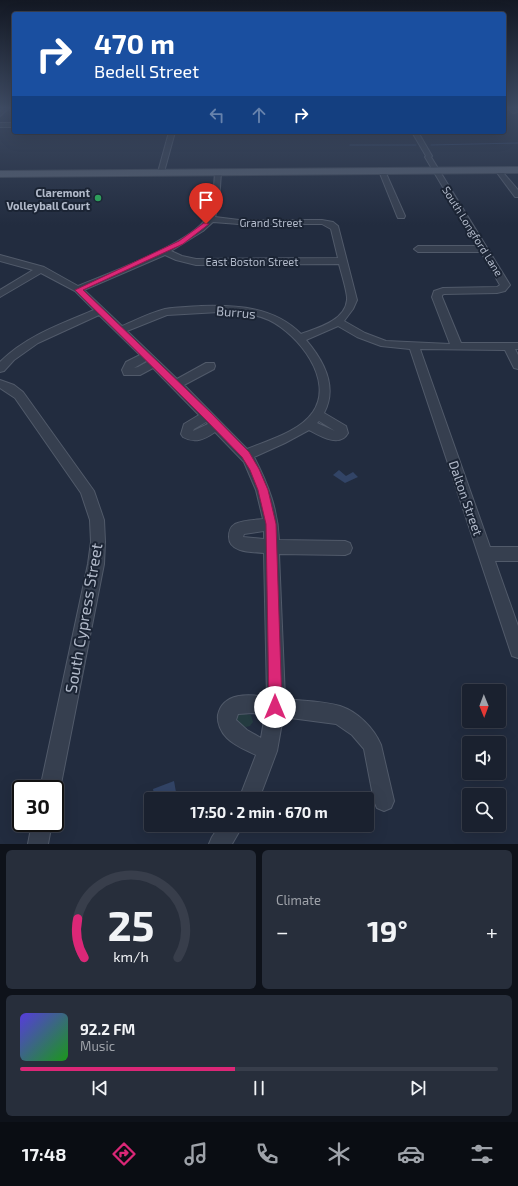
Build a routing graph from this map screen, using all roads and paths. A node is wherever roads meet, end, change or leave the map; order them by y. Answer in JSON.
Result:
{"nodes":[{"id":1,"x":168,"y":146,"type":"edge"},
{"id":2,"x":423,"y":146,"type":"edge"},
{"id":3,"x":498,"y":170,"type":"junction"},
{"id":4,"x":518,"y":170,"type":"edge"},
{"id":5,"x":382,"y":171,"type":"junction"},
{"id":6,"x":436,"y":171,"type":"junction"},
{"id":7,"x":161,"y":172,"type":"junction"},
{"id":8,"x":218,"y":172,"type":"junction"},
{"id":9,"x":0,"y":174,"type":"edge"},
{"id":10,"x":518,"y":195,"type":"edge"},
{"id":11,"x":401,"y":216,"type":"dead end"},
{"id":12,"x":210,"y":219,"type":"junction"},
{"id":13,"x":418,"y":249,"type":"dead end"},
{"id":14,"x":484,"y":249,"type":"junction"},
{"id":15,"x":164,"y":251,"type":"junction"},
{"id":16,"x":0,"y":258,"type":"edge"},
{"id":17,"x":343,"y":260,"type":"junction"},
{"id":18,"x":41,"y":269,"type":"junction"},
{"id":19,"x":78,"y":290,"type":"junction"},
{"id":20,"x":0,"y":294,"type":"edge"},
{"id":21,"x":101,"y":311,"type":"junction"},
{"id":22,"x":339,"y":322,"type":"junction"},
{"id":23,"x":121,"y":330,"type":"junction"},
{"id":24,"x":301,"y":338,"type":"junction"},
{"id":25,"x":414,"y":346,"type":"junction"},
{"id":26,"x":457,"y":346,"type":"junction"},
{"id":27,"x":513,"y":346,"type":"edge"},
{"id":28,"x":518,"y":365,"type":"edge"},
{"id":29,"x":210,"y":366,"type":"dead end"},
{"id":30,"x":0,"y":368,"type":"edge"},
{"id":31,"x":0,"y":384,"type":"edge"},
{"id":32,"x":176,"y":384,"type":"junction"},
{"id":33,"x":317,"y":415,"type":"junction"},
{"id":34,"x":309,"y":424,"type":"junction"},
{"id":35,"x":246,"y":455,"type":"junction"},
{"id":36,"x":271,"y":524,"type":"junction"},
{"id":37,"x":272,"y":547,"type":"junction"},
{"id":38,"x":345,"y":548,"type":"dead end"},
{"id":39,"x":485,"y":554,"type":"junction"},
{"id":40,"x":518,"y":554,"type":"edge"},
{"id":41,"x":518,"y":650,"type":"edge"},
{"id":42,"x":275,"y":707,"type":"junction"},
{"id":43,"x":268,"y":751,"type":"junction"},
{"id":44,"x":52,"y":780,"type":"edge"},
{"id":45,"x":252,"y":792,"type":"edge"},
{"id":46,"x":384,"y":801,"type":"dead end"},
{"id":47,"x":40,"y":832,"type":"edge"},
{"id":48,"x":228,"y":832,"type":"edge"},
{"id":49,"x":38,"y":844,"type":"edge"},
{"id":50,"x":219,"y":844,"type":"edge"}],
"edges":[{"from":1,"to":7,"type":"street"},
{"from":2,"to":6,"type":"street","name":"South Longford Lane"},
{"from":3,"to":4,"type":"main road"},
{"from":3,"to":6,"type":"main road"},
{"from":3,"to":10,"type":"street"},
{"from":5,"to":6,"type":"main road"},
{"from":5,"to":8,"type":"main road"},
{"from":5,"to":11,"type":"street"},
{"from":6,"to":14,"type":"street","name":"South Longford Lane"},
{"from":7,"to":8,"type":"main road"},
{"from":7,"to":9,"type":"main road"},
{"from":8,"to":12,"type":"street"},
{"from":12,"to":15,"type":"street"},
{"from":12,"to":17,"type":"street","name":"Grand Street"},
{"from":13,"to":14,"type":"street"},
{"from":14,"to":26,"type":"street","name":"South Longford Lane"},
{"from":15,"to":17,"type":"street","name":"East Boston Street"},
{"from":15,"to":19,"type":"street"},
{"from":16,"to":18,"type":"street"},
{"from":17,"to":22,"type":"street"},
{"from":18,"to":19,"type":"street"},
{"from":18,"to":20,"type":"street"},
{"from":19,"to":21,"type":"street"},
{"from":21,"to":23,"type":"street"},
{"from":21,"to":30,"type":"street"},
{"from":22,"to":24,"type":"street"},
{"from":22,"to":25,"type":"street"},
{"from":23,"to":24,"type":"street","name":"Burrus"},
{"from":23,"to":32,"type":"street"},
{"from":24,"to":33,"type":"street","name":"Burrus"},
{"from":25,"to":26,"type":"street"},
{"from":25,"to":39,"type":"street","name":"Dalton Street"},
{"from":26,"to":27,"type":"street"},
{"from":27,"to":28,"type":"street"},
{"from":29,"to":32,"type":"street"},
{"from":31,"to":44,"type":"street","name":"South Cypress Street"},
{"from":32,"to":35,"type":"street"},
{"from":33,"to":34,"type":"street","name":"Burrus"},
{"from":33,"to":34,"type":"street"},
{"from":34,"to":35,"type":"street","name":"Burrus"},
{"from":35,"to":36,"type":"street"},
{"from":36,"to":37,"type":"street"},
{"from":36,"to":37,"type":"street"},
{"from":37,"to":38,"type":"street"},
{"from":37,"to":42,"type":"street"},
{"from":39,"to":40,"type":"street"},
{"from":39,"to":41,"type":"street","name":"Dalton Street"},
{"from":42,"to":43,"type":"street"},
{"from":42,"to":43,"type":"street"},
{"from":42,"to":46,"type":"street"},
{"from":43,"to":45,"type":"street"},
{"from":47,"to":49,"type":"street"},
{"from":48,"to":50,"type":"street"}]}
